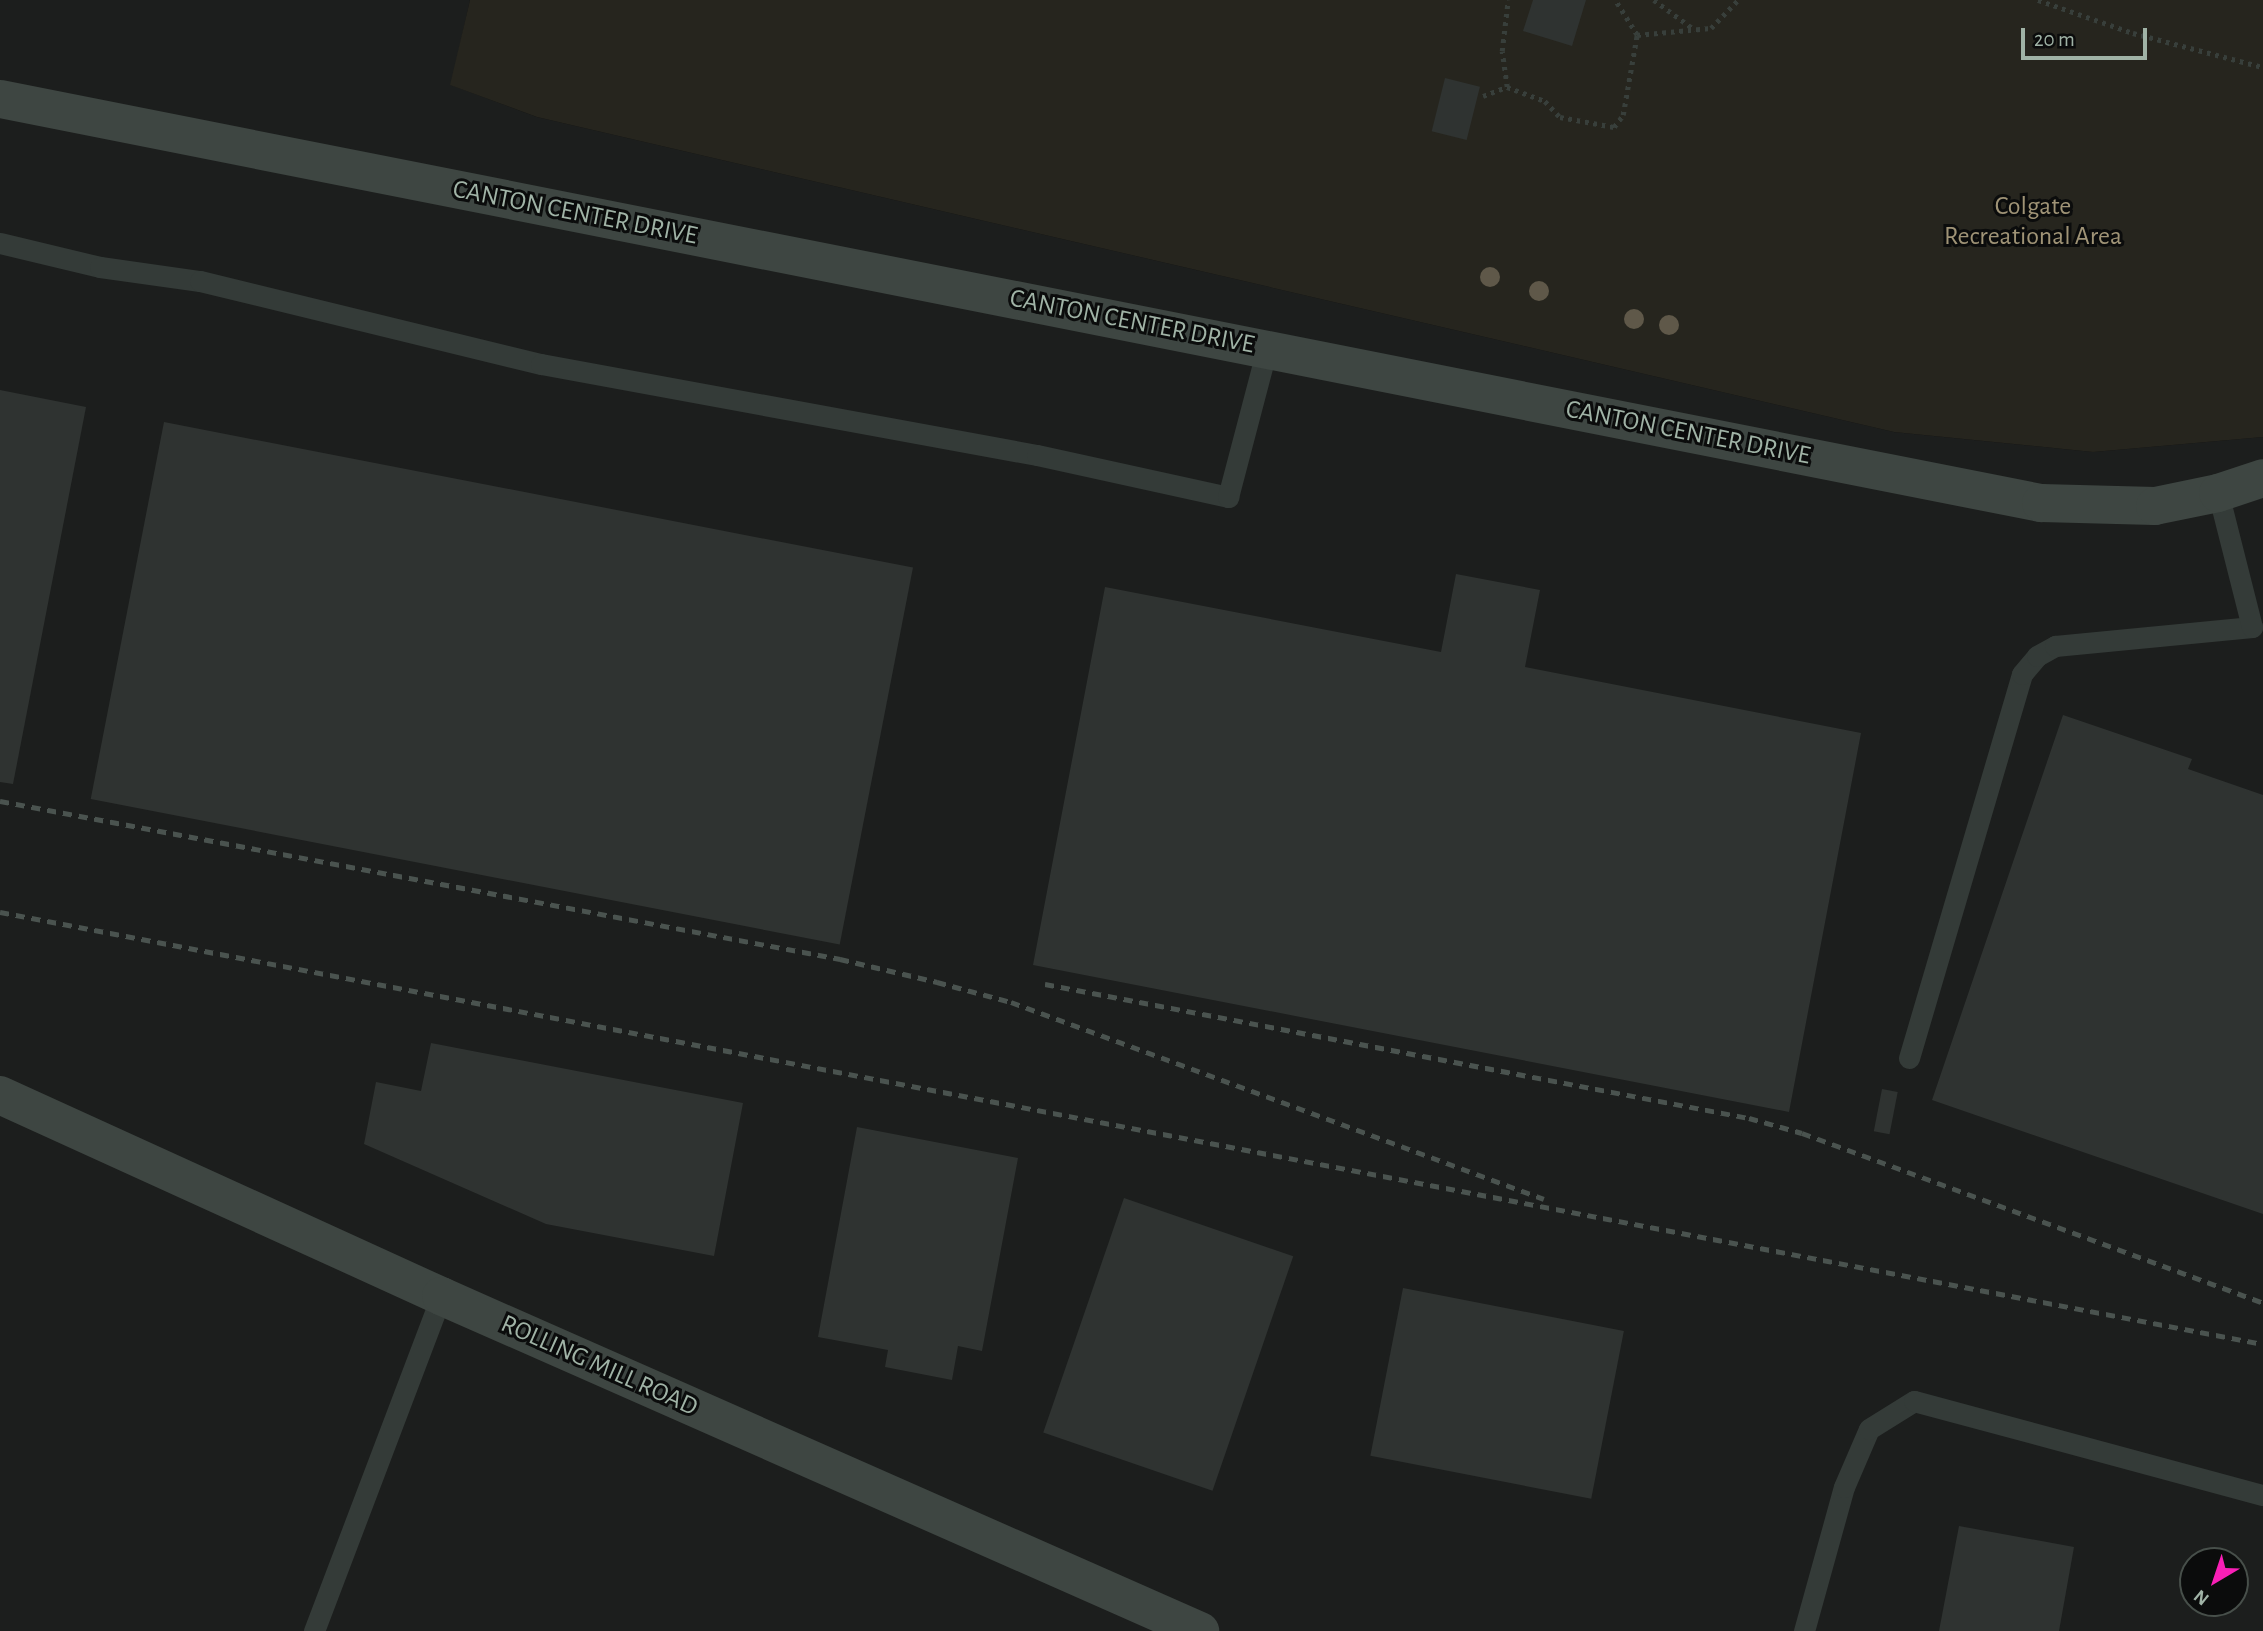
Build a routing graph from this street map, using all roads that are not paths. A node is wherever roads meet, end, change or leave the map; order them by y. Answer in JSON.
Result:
{"nodes":[{"id":1,"x":0,"y":99,"type":"edge"},
{"id":2,"x":0,"y":243,"type":"edge"},
{"id":3,"x":1267,"y":348,"type":"junction"},
{"id":4,"x":2263,"y":478,"type":"edge"},
{"id":5,"x":2218,"y":493,"type":"junction"},
{"id":6,"x":2257,"y":627,"type":"edge"},
{"id":7,"x":1909,"y":1058,"type":"dead end"},
{"id":8,"x":0,"y":1096,"type":"edge"},
{"id":9,"x":441,"y":1296,"type":"junction"},
{"id":10,"x":2263,"y":1496,"type":"edge"},
{"id":11,"x":314,"y":1631,"type":"edge"},
{"id":12,"x":1200,"y":1631,"type":"edge"},
{"id":13,"x":1804,"y":1631,"type":"edge"}],
"edges":[{"from":1,"to":3,"type":"street","name":"CANTON CENTER DRIVE"},
{"from":2,"to":3,"type":"lane"},
{"from":3,"to":5,"type":"street","name":"CANTON CENTER DRIVE"},
{"from":4,"to":5,"type":"street","name":"CANTON CENTER DRIVE"},
{"from":5,"to":6,"type":"lane"},
{"from":6,"to":7,"type":"lane"},
{"from":8,"to":9,"type":"street","name":"ROLLING MILL ROAD"},
{"from":9,"to":11,"type":"lane"},
{"from":9,"to":12,"type":"street","name":"ROLLING MILL ROAD"},
{"from":10,"to":13,"type":"lane"}]}
